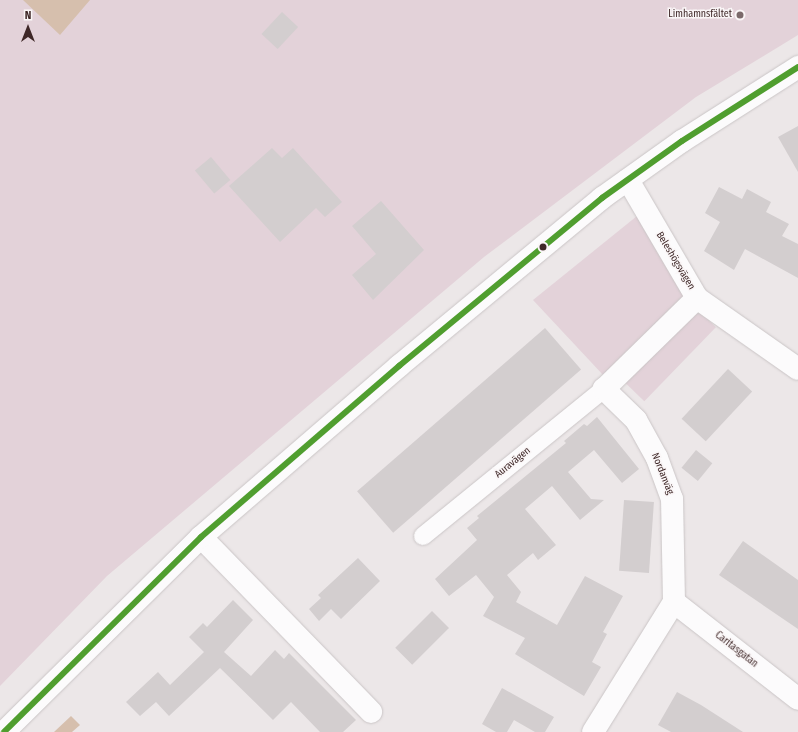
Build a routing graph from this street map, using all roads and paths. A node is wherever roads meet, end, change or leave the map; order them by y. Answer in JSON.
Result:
{"nodes":[{"id":1,"x":798,"y":67,"type":"edge"},
{"id":2,"x":628,"y":180,"type":"junction"},
{"id":3,"x":697,"y":298,"type":"junction"},
{"id":4,"x":798,"y":369,"type":"edge"},
{"id":5,"x":604,"y":390,"type":"junction"},
{"id":6,"x":422,"y":536,"type":"dead end"},
{"id":7,"x":201,"y":537,"type":"junction"},
{"id":8,"x":674,"y":602,"type":"junction"},
{"id":9,"x":798,"y":699,"type":"edge"},
{"id":10,"x":371,"y":712,"type":"dead end"},
{"id":11,"x":4,"y":732,"type":"edge"},
{"id":12,"x":593,"y":732,"type":"edge"}],
"edges":[{"from":1,"to":2,"type":"street"},
{"from":2,"to":3,"type":"street","name":"Beleshögsvägen"},
{"from":2,"to":7,"type":"street"},
{"from":3,"to":4,"type":"street","name":"Beleshögsvägen"},
{"from":3,"to":5,"type":"street"},
{"from":5,"to":6,"type":"street","name":"Auravägen"},
{"from":5,"to":8,"type":"street","name":"Nordanväg"},
{"from":7,"to":10,"type":"street"},
{"from":7,"to":11,"type":"street"},
{"from":8,"to":9,"type":"street","name":"Caritasgatan"},
{"from":8,"to":12,"type":"street"}]}
